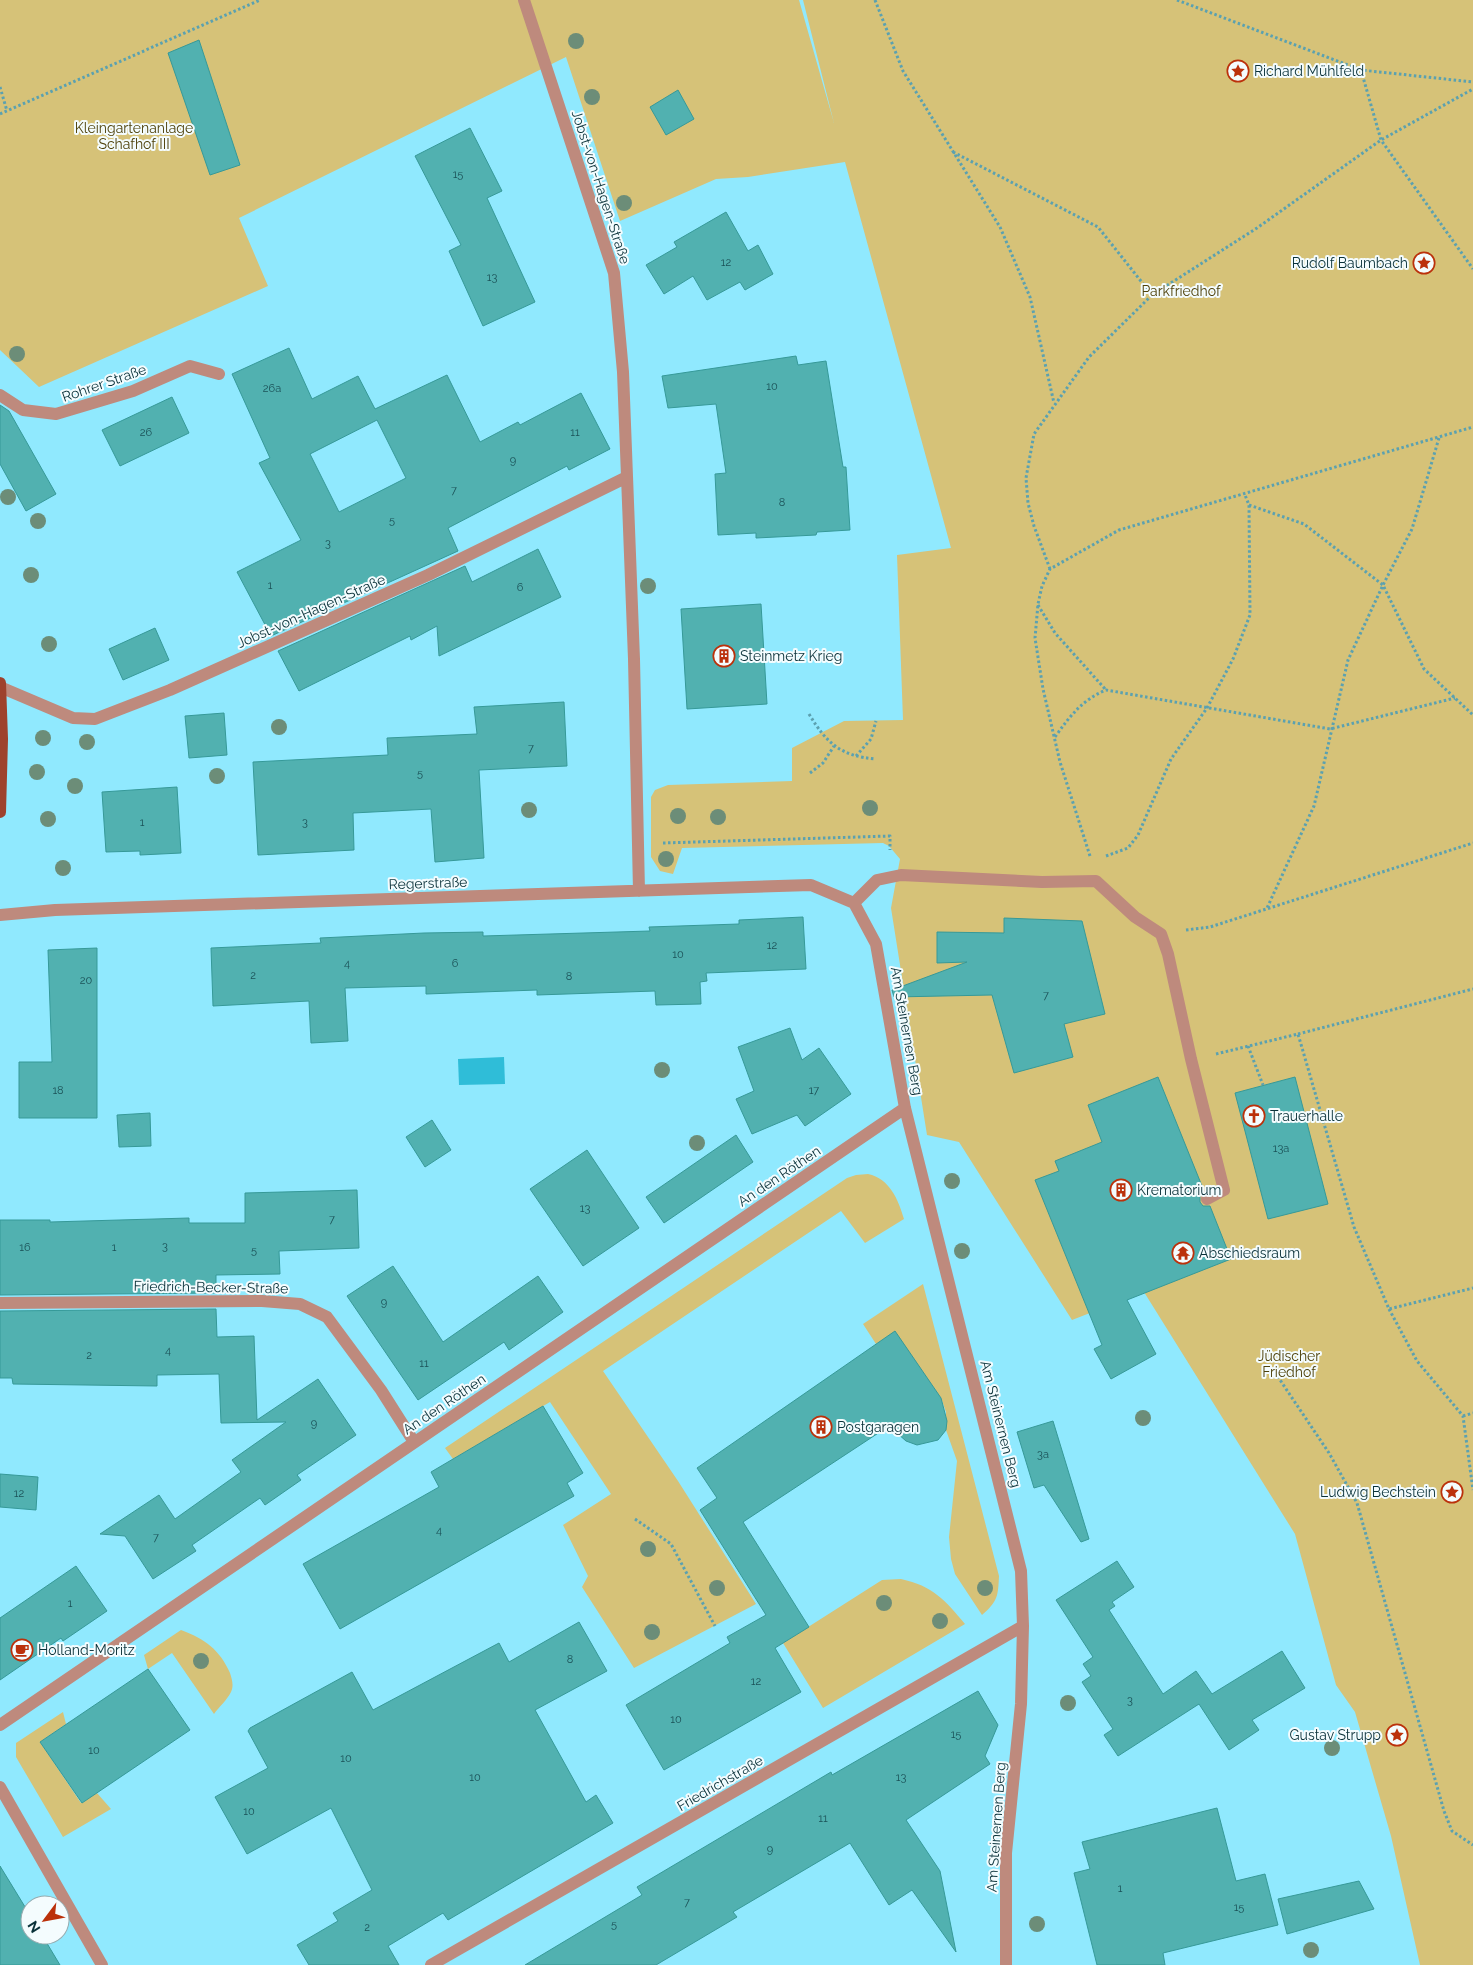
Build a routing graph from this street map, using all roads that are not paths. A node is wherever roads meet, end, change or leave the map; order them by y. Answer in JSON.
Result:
{"nodes":[{"id":1,"x":524,"y":0,"type":"edge"},
{"id":2,"x":219,"y":374,"type":"dead end"},
{"id":3,"x":0,"y":395,"type":"edge"},
{"id":4,"x":625,"y":478,"type":"junction"},
{"id":5,"x":0,"y":685,"type":"edge"},
{"id":6,"x":0,"y":812,"type":"edge"},
{"id":7,"x":639,"y":891,"type":"junction"},
{"id":8,"x":854,"y":903,"type":"junction"},
{"id":9,"x":0,"y":915,"type":"edge"},
{"id":10,"x":905,"y":1108,"type":"junction"},
{"id":11,"x":1207,"y":1199,"type":"dead end"},
{"id":12,"x":0,"y":1302,"type":"edge"},
{"id":13,"x":414,"y":1442,"type":"junction"},
{"id":14,"x":1023,"y":1626,"type":"junction"},
{"id":15,"x":0,"y":1725,"type":"edge"},
{"id":16,"x":0,"y":1787,"type":"edge"},
{"id":17,"x":102,"y":1965,"type":"edge"},
{"id":18,"x":431,"y":1965,"type":"edge"},
{"id":19,"x":1006,"y":1965,"type":"edge"}],
"edges":[{"from":1,"to":4,"type":"street","name":"Jobst-von-Hagen-Straße"},
{"from":2,"to":3,"type":"street","name":"Rohrer Straße"},
{"from":4,"to":5,"type":"street","name":"Jobst-von-Hagen-Straße"},
{"from":4,"to":7,"type":"street","name":"Jobst-von-Hagen-Straße"},
{"from":5,"to":6,"type":"main road"},
{"from":7,"to":8,"type":"street","name":"Regerstraße"},
{"from":7,"to":9,"type":"street","name":"Regerstraße"},
{"from":8,"to":10,"type":"street","name":"Am Steinernen Berg"},
{"from":8,"to":11,"type":"street"},
{"from":10,"to":13,"type":"street","name":"An den Röthen"},
{"from":10,"to":14,"type":"street","name":"Am Steinernen Berg"},
{"from":12,"to":13,"type":"street","name":"Friedrich-Becker-Straße"},
{"from":13,"to":15,"type":"street","name":"An den Röthen"},
{"from":14,"to":18,"type":"street","name":"Friedrichstraße"},
{"from":14,"to":19,"type":"street","name":"Am Steinernen Berg"},
{"from":16,"to":17,"type":"street"}]}
